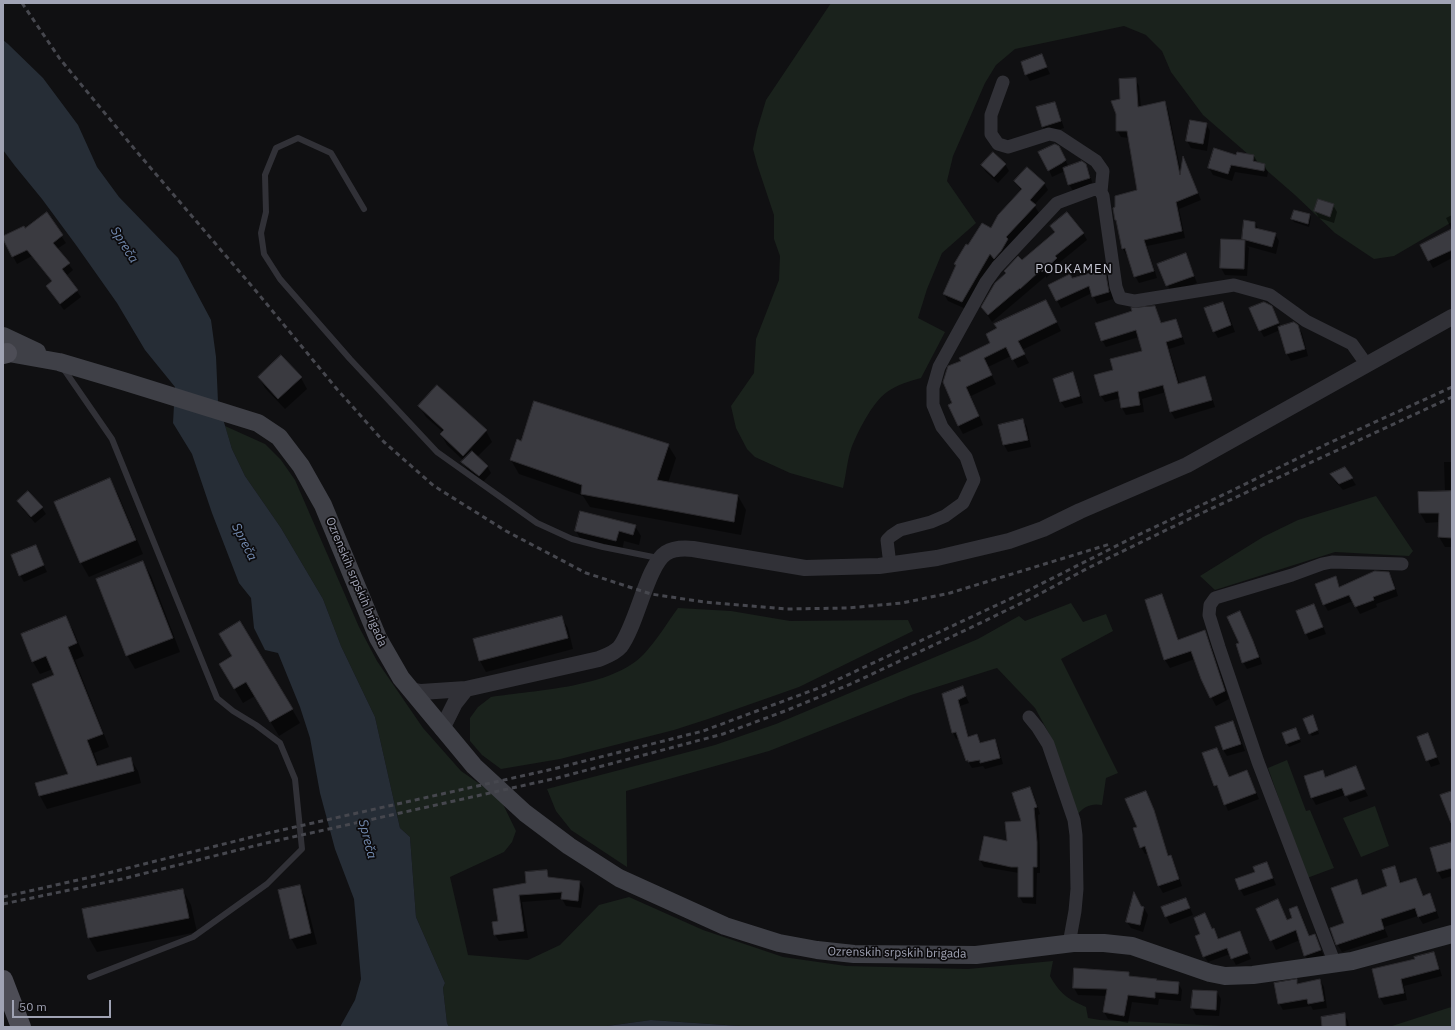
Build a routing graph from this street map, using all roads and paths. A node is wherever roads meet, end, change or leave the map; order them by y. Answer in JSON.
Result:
{"nodes":[{"id":1,"x":1003,"y":82,"type":"dead end"},
{"id":2,"x":1101,"y":192,"type":"junction"},
{"id":3,"x":364,"y":209,"type":"dead end"},
{"id":4,"x":1452,"y":317,"type":"edge"},
{"id":5,"x":4,"y":349,"type":"edge"},
{"id":6,"x":59,"y":362,"type":"junction"},
{"id":7,"x":1367,"y":365,"type":"junction"},
{"id":8,"x":660,"y":558,"type":"junction"},
{"id":9,"x":1402,"y":564,"type":"dead end"},
{"id":10,"x":890,"y":565,"type":"junction"},
{"id":11,"x":466,"y":689,"type":"junction"},
{"id":12,"x":410,"y":690,"type":"junction"},
{"id":13,"x":1029,"y":717,"type":"dead end"},
{"id":14,"x":442,"y":729,"type":"junction"},
{"id":15,"x":1452,"y":934,"type":"edge"},
{"id":16,"x":1069,"y":944,"type":"junction"},
{"id":17,"x":1335,"y":964,"type":"junction"},
{"id":18,"x":90,"y":977,"type":"dead end"},
{"id":19,"x":3,"y":980,"type":"edge"},
{"id":20,"x":21,"y":1027,"type":"edge"}],
"edges":[{"from":1,"to":2,"type":"street"},
{"from":2,"to":7,"type":"street"},
{"from":2,"to":10,"type":"street"},
{"from":3,"to":8,"type":"lane"},
{"from":4,"to":7,"type":"street"},
{"from":5,"to":6,"type":"main road","name":"Ozrenskih srpskih brigada"},
{"from":6,"to":12,"type":"main road","name":"Ozrenskih srpskih brigada"},
{"from":6,"to":18,"type":"lane"},
{"from":7,"to":10,"type":"street"},
{"from":8,"to":10,"type":"street"},
{"from":8,"to":11,"type":"street"},
{"from":9,"to":17,"type":"street"},
{"from":11,"to":12,"type":"street"},
{"from":11,"to":14,"type":"street"},
{"from":12,"to":14,"type":"main road","name":"Ozrenskih srpskih brigada"},
{"from":13,"to":16,"type":"street"},
{"from":14,"to":16,"type":"main road","name":"Ozrenskih srpskih brigada"},
{"from":15,"to":17,"type":"main road","name":"Ozrenskih srpskih brigada"},
{"from":16,"to":17,"type":"main road","name":"Ozrenskih srpskih brigada"},
{"from":19,"to":20,"type":"main road"}]}
